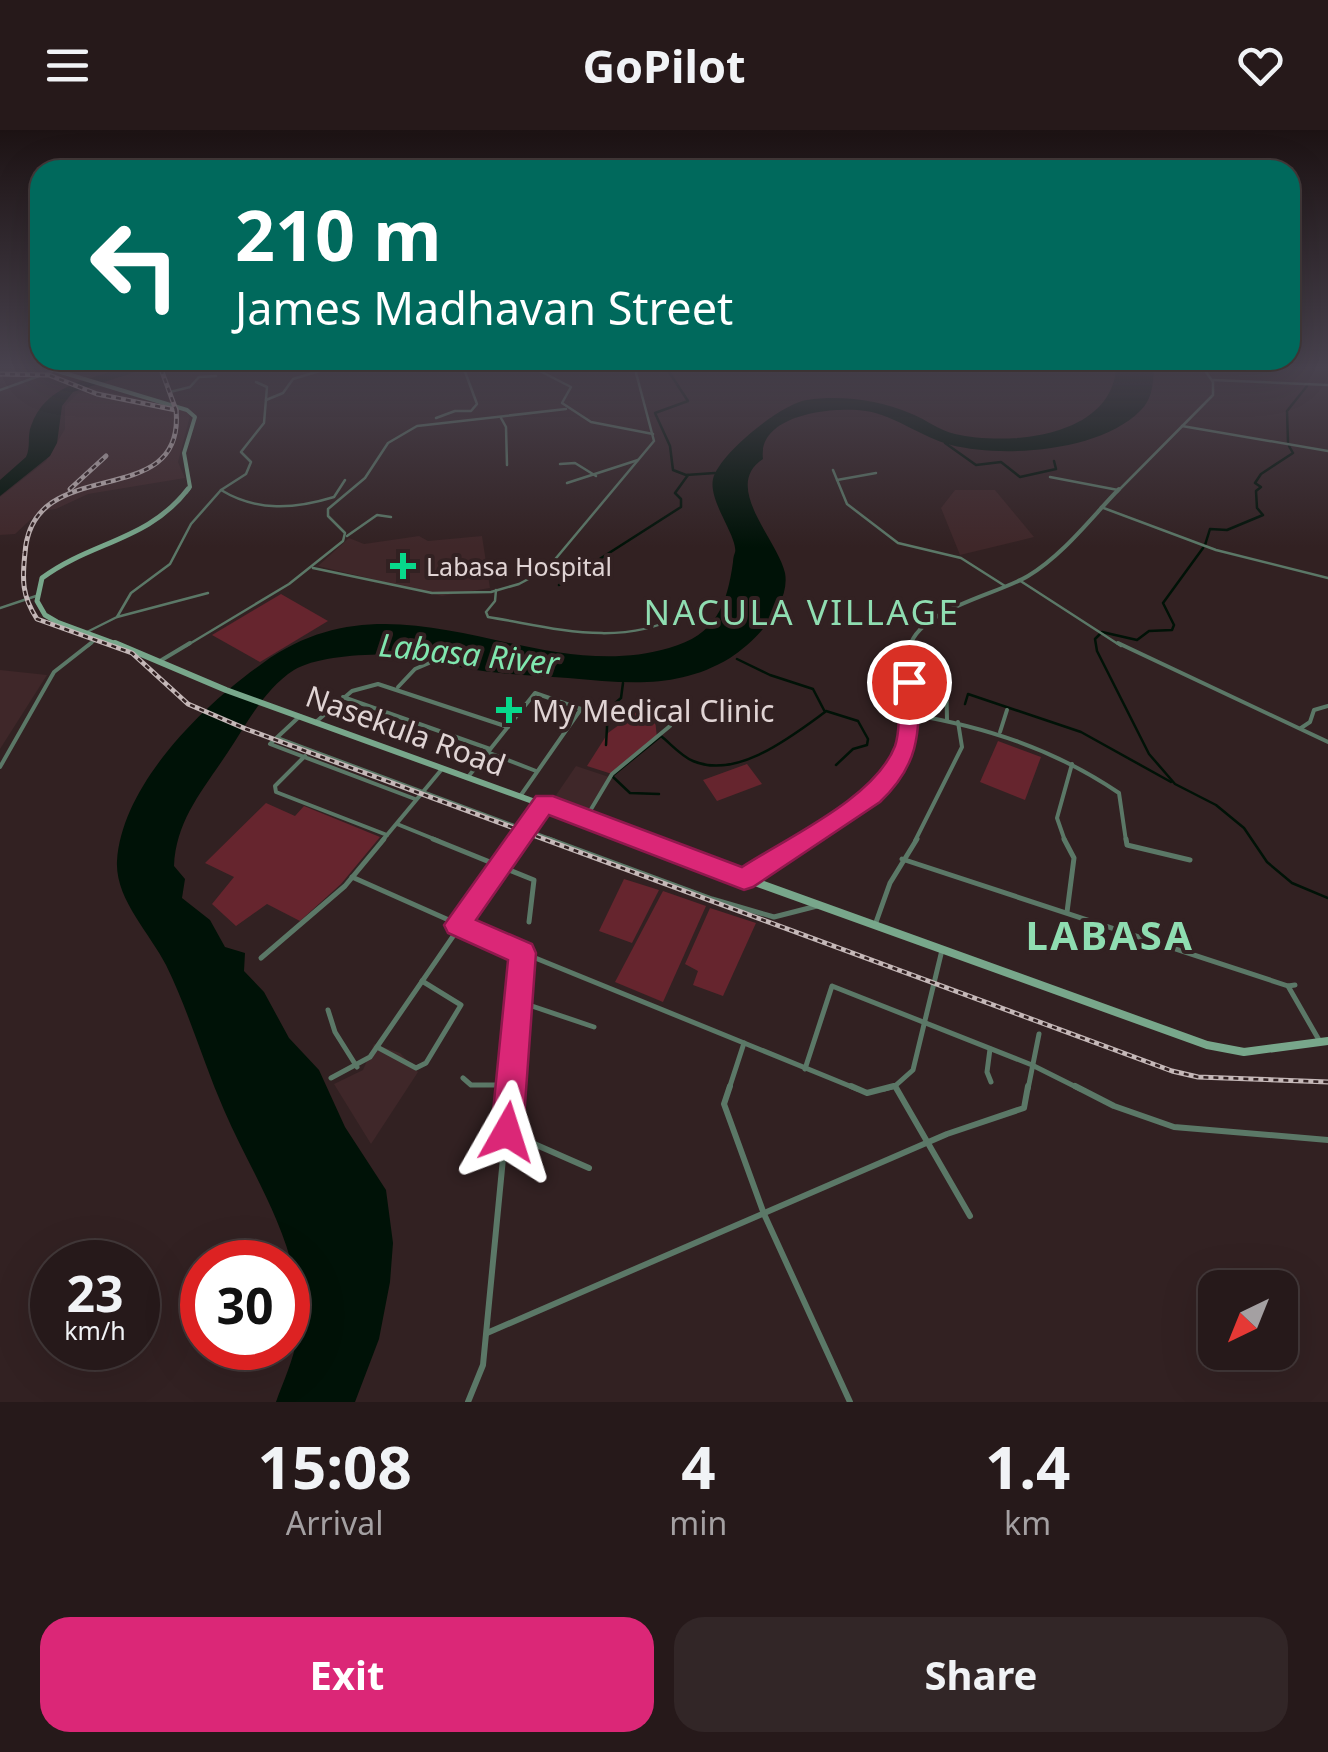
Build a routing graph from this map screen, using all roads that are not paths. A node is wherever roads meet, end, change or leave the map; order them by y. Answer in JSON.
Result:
{"nodes":[{"id":1,"x":192,"y":428,"type":"edge"},
{"id":2,"x":260,"y":428,"type":"edge"},
{"id":3,"x":417,"y":428,"type":"edge"},
{"id":4,"x":506,"y":428,"type":"edge"},
{"id":5,"x":616,"y":428,"type":"edge"},
{"id":6,"x":651,"y":428,"type":"edge"},
{"id":7,"x":1180,"y":428,"type":"edge"},
{"id":8,"x":1195,"y":428,"type":"edge"},
{"id":9,"x":652,"y":434,"type":"junction"},
{"id":10,"x":1328,"y":452,"type":"edge"},
{"id":11,"x":638,"y":460,"type":"junction"},
{"id":12,"x":560,"y":464,"type":"dead end"},
{"id":13,"x":507,"y":465,"type":"dead end"},
{"id":14,"x":833,"y":470,"type":"dead end"},
{"id":15,"x":876,"y":473,"type":"dead end"},
{"id":16,"x":596,"y":476,"type":"junction"},
{"id":17,"x":1050,"y":477,"type":"dead end"},
{"id":18,"x":345,"y":480,"type":"dead end"},
{"id":19,"x":837,"y":480,"type":"junction"},
{"id":20,"x":566,"y":484,"type":"dead end"},
{"id":21,"x":222,"y":490,"type":"junction"},
{"id":22,"x":1118,"y":490,"type":"junction"},
{"id":23,"x":1102,"y":507,"type":"junction"},
{"id":24,"x":391,"y":516,"type":"dead end"},
{"id":25,"x":346,"y":536,"type":"junction"},
{"id":26,"x":312,"y":568,"type":"junction"},
{"id":27,"x":1328,"y":578,"type":"edge"},
{"id":28,"x":1019,"y":580,"type":"junction"},
{"id":29,"x":1005,"y":586,"type":"junction"},
{"id":30,"x":496,"y":590,"type":"junction"},
{"id":31,"x":208,"y":592,"type":"dead end"},
{"id":32,"x":36,"y":596,"type":"junction"},
{"id":33,"x":0,"y":608,"type":"edge"},
{"id":34,"x":683,"y":616,"type":"dead end"},
{"id":35,"x":117,"y":617,"type":"junction"},
{"id":36,"x":87,"y":632,"type":"junction"},
{"id":37,"x":1095,"y":632,"type":"joint"},
{"id":38,"x":100,"y":637,"type":"junction"},
{"id":39,"x":160,"y":660,"type":"junction"},
{"id":40,"x":428,"y":663,"type":"dead end"},
{"id":41,"x":946,"y":672,"type":"dead end"},
{"id":42,"x":396,"y":689,"type":"junction"},
{"id":43,"x":226,"y":690,"type":"joint"},
{"id":44,"x":343,"y":698,"type":"junction"},
{"id":45,"x":263,"y":703,"type":"joint"},
{"id":46,"x":1328,"y":706,"type":"edge"},
{"id":47,"x":1007,"y":710,"type":"dead end"},
{"id":48,"x":909,"y":714,"type":"junction"},
{"id":49,"x":300,"y":716,"type":"junction"},
{"id":50,"x":317,"y":720,"type":"junction"},
{"id":51,"x":947,"y":720,"type":"junction"},
{"id":52,"x":958,"y":722,"type":"junction"},
{"id":53,"x":508,"y":726,"type":"junction"},
{"id":54,"x":670,"y":726,"type":"dead end"},
{"id":55,"x":1301,"y":728,"type":"junction"},
{"id":56,"x":1000,"y":732,"type":"junction"},
{"id":57,"x":277,"y":738,"type":"junction"},
{"id":58,"x":1328,"y":742,"type":"edge"},
{"id":59,"x":270,"y":744,"type":"joint"},
{"id":60,"x":488,"y":751,"type":"junction"},
{"id":61,"x":306,"y":756,"type":"junction"},
{"id":62,"x":1072,"y":764,"type":"junction"},
{"id":63,"x":0,"y":767,"type":"edge"},
{"id":64,"x":442,"y":769,"type":"junction"},
{"id":65,"x":536,"y":771,"type":"junction"},
{"id":66,"x":467,"y":778,"type":"junction"},
{"id":67,"x":422,"y":793,"type":"junction"},
{"id":68,"x":521,"y":794,"type":"junction"},
{"id":69,"x":417,"y":800,"type":"junction"},
{"id":70,"x":544,"y":803,"type":"junction"},
{"id":71,"x":584,"y":821,"type":"junction"},
{"id":72,"x":397,"y":824,"type":"junction"},
{"id":73,"x":524,"y":829,"type":"junction"},
{"id":74,"x":388,"y":835,"type":"junction"},
{"id":75,"x":902,"y":859,"type":"junction"},
{"id":76,"x":1190,"y":860,"type":"dead end"},
{"id":77,"x":500,"y":866,"type":"junction"},
{"id":78,"x":352,"y":877,"type":"junction"},
{"id":79,"x":744,"y":879,"type":"junction"},
{"id":80,"x":822,"y":905,"type":"junction"},
{"id":81,"x":1067,"y":913,"type":"junction"},
{"id":82,"x":529,"y":922,"type":"dead end"},
{"id":83,"x":457,"y":925,"type":"junction"},
{"id":84,"x":875,"y":925,"type":"junction"},
{"id":85,"x":942,"y":948,"type":"junction"},
{"id":86,"x":522,"y":953,"type":"junction"},
{"id":87,"x":261,"y":958,"type":"dead end"},
{"id":88,"x":420,"y":980,"type":"junction"},
{"id":89,"x":520,"y":1002,"type":"junction"},
{"id":90,"x":328,"y":1010,"type":"dead end"},
{"id":91,"x":924,"y":1022,"type":"junction"},
{"id":92,"x":594,"y":1028,"type":"dead end"},
{"id":93,"x":1038,"y":1034,"type":"dead end"},
{"id":94,"x":1324,"y":1041,"type":"edge"},
{"id":95,"x":744,"y":1043,"type":"junction"},
{"id":96,"x":377,"y":1047,"type":"junction"},
{"id":97,"x":990,"y":1048,"type":"junction"},
{"id":98,"x":1032,"y":1065,"type":"junction"},
{"id":99,"x":357,"y":1067,"type":"junction"},
{"id":100,"x":805,"y":1069,"type":"junction"},
{"id":101,"x":330,"y":1078,"type":"dead end"},
{"id":102,"x":463,"y":1078,"type":"dead end"},
{"id":103,"x":991,"y":1082,"type":"dead end"},
{"id":104,"x":512,"y":1085,"type":"junction"},
{"id":105,"x":895,"y":1086,"type":"junction"},
{"id":106,"x":507,"y":1132,"type":"junction"},
{"id":107,"x":1328,"y":1140,"type":"edge"},
{"id":108,"x":926,"y":1145,"type":"junction"},
{"id":109,"x":589,"y":1168,"type":"dead end"},
{"id":110,"x":764,"y":1214,"type":"junction"},
{"id":111,"x":970,"y":1216,"type":"dead end"},
{"id":112,"x":487,"y":1332,"type":"junction"},
{"id":113,"x":468,"y":1402,"type":"edge"},
{"id":114,"x":850,"y":1402,"type":"edge"}],
"edges":[{"from":1,"to":32,"type":"main road"},
{"from":2,"to":21,"type":"street"},
{"from":3,"to":25,"type":"street"},
{"from":4,"to":13,"type":"street"},
{"from":5,"to":9,"type":"street"},
{"from":6,"to":9,"type":"street"},
{"from":7,"to":22,"type":"street"},
{"from":8,"to":10,"type":"street"},
{"from":9,"to":11,"type":"street"},
{"from":11,"to":16,"type":"street"},
{"from":11,"to":30,"type":"street"},
{"from":12,"to":16,"type":"street"},
{"from":14,"to":19,"type":"street"},
{"from":15,"to":19,"type":"street"},
{"from":16,"to":20,"type":"street"},
{"from":17,"to":22,"type":"street"},
{"from":18,"to":21,"type":"street"},
{"from":19,"to":29,"type":"street"},
{"from":21,"to":35,"type":"street"},
{"from":22,"to":23,"type":"street"},
{"from":23,"to":27,"type":"street"},
{"from":23,"to":28,"type":"street"},
{"from":24,"to":25,"type":"street"},
{"from":25,"to":26,"type":"street"},
{"from":26,"to":30,"type":"street"},
{"from":26,"to":39,"type":"street"},
{"from":28,"to":29,"type":"street"},
{"from":28,"to":37,"type":"street"},
{"from":29,"to":48,"type":"street"},
{"from":30,"to":34,"type":"street"},
{"from":31,"to":35,"type":"street"},
{"from":32,"to":33,"type":"street"},
{"from":32,"to":36,"type":"main road"},
{"from":35,"to":36,"type":"street"},
{"from":36,"to":38,"type":"main road"},
{"from":37,"to":55,"type":"street"},
{"from":38,"to":39,"type":"main road"},
{"from":38,"to":63,"type":"street"},
{"from":39,"to":43,"type":"main road"},
{"from":40,"to":42,"type":"street"},
{"from":41,"to":51,"type":"street"},
{"from":42,"to":44,"type":"street"},
{"from":42,"to":53,"type":"street"},
{"from":43,"to":45,"type":"main road"},
{"from":44,"to":50,"type":"street"},
{"from":44,"to":60,"type":"street"},
{"from":45,"to":49,"type":"main road","name":"Nasekula Road"},
{"from":46,"to":55,"type":"street"},
{"from":47,"to":56,"type":"street"},
{"from":48,"to":51,"type":"street"},
{"from":48,"to":79,"type":"street"},
{"from":49,"to":50,"type":"main road","name":"Nasekula Road"},
{"from":49,"to":57,"type":"street"},
{"from":50,"to":64,"type":"main road","name":"Nasekula Road"},
{"from":51,"to":52,"type":"street"},
{"from":52,"to":56,"type":"street"},
{"from":52,"to":75,"type":"street"},
{"from":53,"to":60,"type":"street"},
{"from":53,"to":65,"type":"street"},
{"from":54,"to":71,"type":"street"},
{"from":55,"to":58,"type":"street"},
{"from":56,"to":62,"type":"street"},
{"from":57,"to":59,"type":"street"},
{"from":57,"to":67,"type":"street"},
{"from":59,"to":61,"type":"street"},
{"from":60,"to":65,"type":"street"},
{"from":60,"to":66,"type":"street"},
{"from":61,"to":69,"type":"street"},
{"from":61,"to":74,"type":"street"},
{"from":62,"to":76,"type":"street"},
{"from":62,"to":81,"type":"street"},
{"from":64,"to":66,"type":"main road","name":"Nasekula Road"},
{"from":64,"to":67,"type":"street"},
{"from":65,"to":68,"type":"street"},
{"from":66,"to":68,"type":"main road","name":"Nasekula Road"},
{"from":67,"to":69,"type":"street"},
{"from":67,"to":73,"type":"street"},
{"from":68,"to":70,"type":"main road","name":"Nasekula Road"},
{"from":69,"to":72,"type":"street"},
{"from":70,"to":71,"type":"main road","name":"Nasekula Road"},
{"from":70,"to":73,"type":"street"},
{"from":71,"to":79,"type":"main road","name":"Nasekula Road"},
{"from":72,"to":74,"type":"street"},
{"from":72,"to":77,"type":"street"},
{"from":73,"to":77,"type":"street"},
{"from":73,"to":80,"type":"street"},
{"from":74,"to":78,"type":"street"},
{"from":75,"to":81,"type":"street"},
{"from":75,"to":84,"type":"street"},
{"from":77,"to":82,"type":"street"},
{"from":77,"to":83,"type":"street"},
{"from":78,"to":83,"type":"street"},
{"from":78,"to":87,"type":"street"},
{"from":79,"to":80,"type":"main road","name":"Nasekula Road"},
{"from":80,"to":84,"type":"main road","name":"Nasekula Road"},
{"from":81,"to":94,"type":"street"},
{"from":83,"to":86,"type":"street"},
{"from":83,"to":88,"type":"street"},
{"from":84,"to":85,"type":"main road","name":"Nasekula Road"},
{"from":85,"to":91,"type":"street"},
{"from":85,"to":94,"type":"main road","name":"Nasekula Road"},
{"from":86,"to":89,"type":"street"},
{"from":86,"to":95,"type":"street"},
{"from":88,"to":96,"type":"street"},
{"from":88,"to":96,"type":"street"},
{"from":89,"to":92,"type":"street"},
{"from":89,"to":104,"type":"street"},
{"from":90,"to":99,"type":"street"},
{"from":91,"to":97,"type":"street"},
{"from":91,"to":100,"type":"street"},
{"from":91,"to":105,"type":"street"},
{"from":93,"to":98,"type":"street"},
{"from":95,"to":100,"type":"street"},
{"from":95,"to":110,"type":"street"},
{"from":96,"to":99,"type":"street"},
{"from":97,"to":98,"type":"street"},
{"from":97,"to":103,"type":"street"},
{"from":98,"to":107,"type":"street"},
{"from":98,"to":108,"type":"street"},
{"from":99,"to":101,"type":"street"},
{"from":100,"to":105,"type":"street"},
{"from":102,"to":104,"type":"street"},
{"from":104,"to":106,"type":"street"},
{"from":105,"to":108,"type":"street"},
{"from":106,"to":109,"type":"street"},
{"from":106,"to":112,"type":"street"},
{"from":108,"to":110,"type":"street"},
{"from":108,"to":111,"type":"street"},
{"from":110,"to":112,"type":"street"},
{"from":110,"to":114,"type":"street"},
{"from":112,"to":113,"type":"street"}]}
